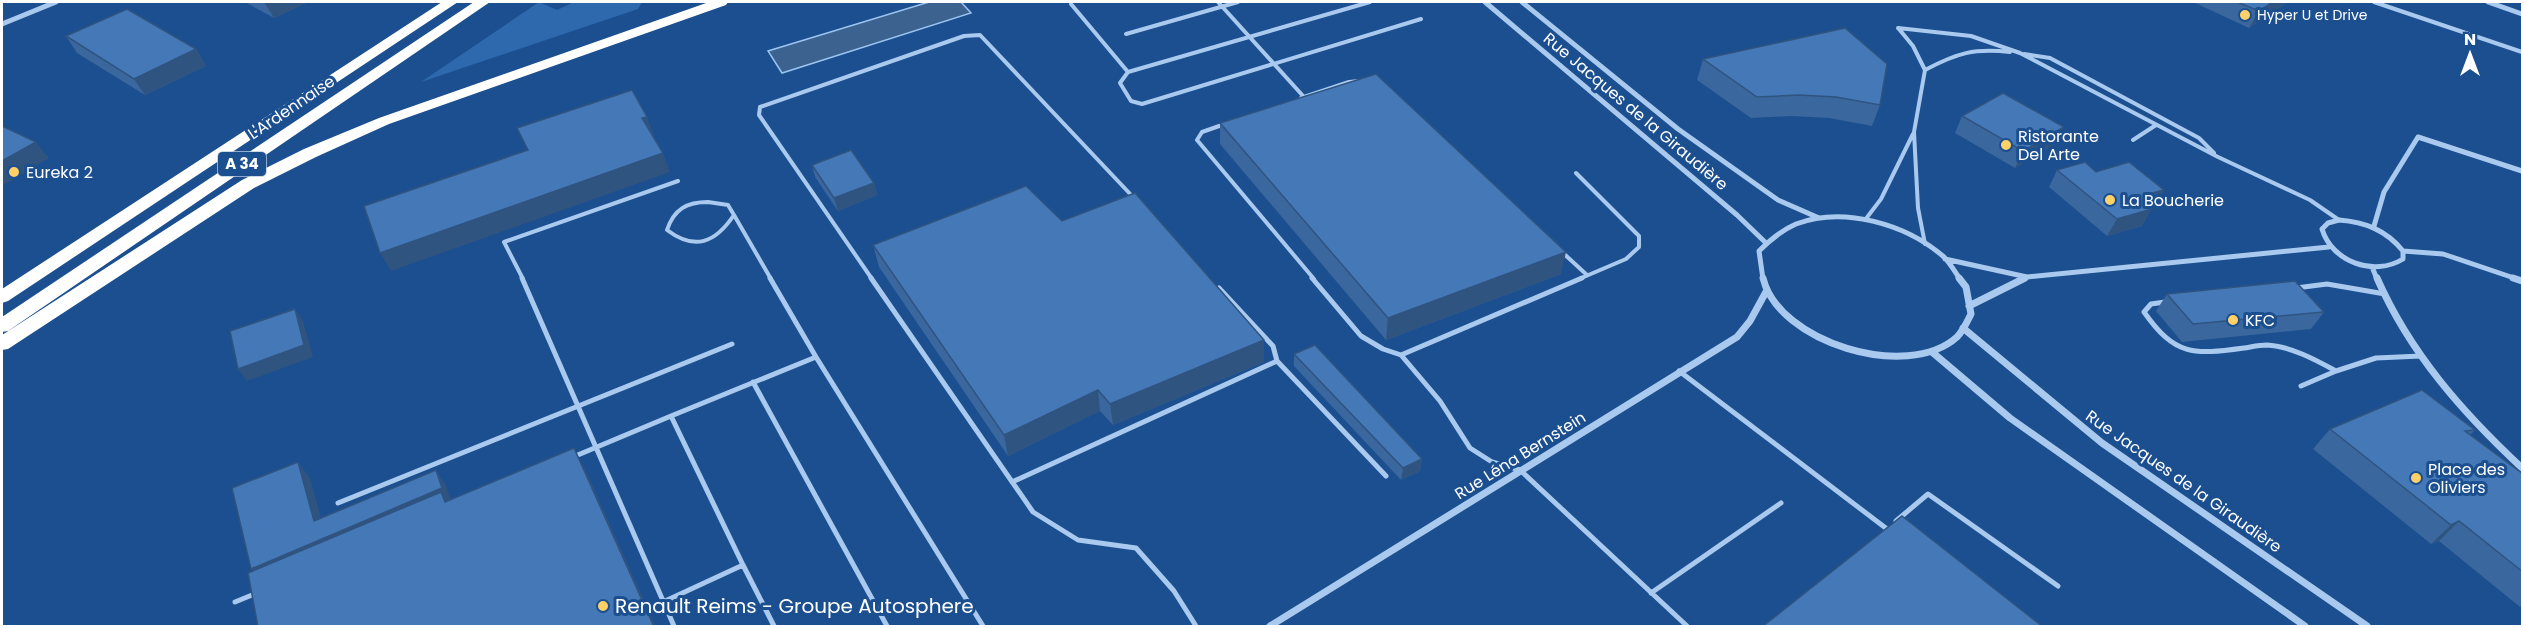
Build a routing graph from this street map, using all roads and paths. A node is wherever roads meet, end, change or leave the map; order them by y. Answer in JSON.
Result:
{"nodes":[{"id":1,"x":57,"y":2,"type":"edge"},
{"id":2,"x":451,"y":2,"type":"edge"},
{"id":3,"x":483,"y":2,"type":"edge"},
{"id":4,"x":721,"y":2,"type":"edge"},
{"id":5,"x":1218,"y":2,"type":"edge"},
{"id":6,"x":1238,"y":2,"type":"edge"},
{"id":7,"x":1370,"y":2,"type":"edge"},
{"id":8,"x":1485,"y":2,"type":"edge"},
{"id":9,"x":1522,"y":2,"type":"edge"},
{"id":10,"x":2374,"y":2,"type":"edge"},
{"id":11,"x":2488,"y":2,"type":"edge"},
{"id":12,"x":1071,"y":4,"type":"dead end"},
{"id":13,"x":1222,"y":6,"type":"junction"},
{"id":14,"x":2523,"y":14,"type":"edge"},
{"id":15,"x":1421,"y":19,"type":"dead end"},
{"id":16,"x":2,"y":24,"type":"edge"},
{"id":17,"x":1126,"y":34,"type":"dead end"},
{"id":18,"x":1250,"y":38,"type":"junction"},
{"id":19,"x":2523,"y":52,"type":"edge"},
{"id":20,"x":2020,"y":53,"type":"junction"},
{"id":21,"x":1274,"y":64,"type":"junction"},
{"id":22,"x":1925,"y":70,"type":"junction"},
{"id":23,"x":1128,"y":72,"type":"junction"},
{"id":24,"x":1368,"y":81,"type":"edge"},
{"id":25,"x":1304,"y":97,"type":"junction"},
{"id":26,"x":1292,"y":101,"type":"edge"},
{"id":27,"x":1236,"y":120,"type":"edge"},
{"id":28,"x":2156,"y":125,"type":"junction"},
{"id":29,"x":1914,"y":132,"type":"junction"},
{"id":30,"x":2133,"y":140,"type":"dead end"},
{"id":31,"x":2218,"y":157,"type":"junction"},
{"id":32,"x":2523,"y":171,"type":"edge"},
{"id":33,"x":1576,"y":173,"type":"dead end"},
{"id":34,"x":678,"y":181,"type":"dead end"},
{"id":35,"x":1135,"y":200,"type":"edge"},
{"id":36,"x":734,"y":215,"type":"junction"},
{"id":37,"x":1820,"y":218,"type":"junction"},
{"id":38,"x":1865,"y":220,"type":"junction"},
{"id":39,"x":2339,"y":220,"type":"junction"},
{"id":40,"x":2374,"y":226,"type":"junction"},
{"id":41,"x":1766,"y":243,"type":"junction"},
{"id":42,"x":1554,"y":244,"type":"edge"},
{"id":43,"x":1925,"y":244,"type":"junction"},
{"id":44,"x":2330,"y":247,"type":"junction"},
{"id":45,"x":2403,"y":251,"type":"junction"},
{"id":46,"x":1945,"y":258,"type":"junction"},
{"id":47,"x":2372,"y":267,"type":"junction"},
{"id":48,"x":1587,"y":275,"type":"junction"},
{"id":49,"x":2026,"y":277,"type":"junction"},
{"id":50,"x":2523,"y":280,"type":"edge"},
{"id":51,"x":1216,"y":286,"type":"edge"},
{"id":52,"x":2291,"y":288,"type":"edge"},
{"id":53,"x":1767,"y":290,"type":"junction"},
{"id":54,"x":2385,"y":294,"type":"junction"},
{"id":55,"x":2,"y":297,"type":"edge"},
{"id":56,"x":2174,"y":301,"type":"edge"},
{"id":57,"x":1969,"y":306,"type":"junction"},
{"id":58,"x":2,"y":326,"type":"edge"},
{"id":59,"x":1963,"y":328,"type":"junction"},
{"id":60,"x":2,"y":344,"type":"edge"},
{"id":61,"x":732,"y":344,"type":"dead end"},
{"id":62,"x":1932,"y":352,"type":"junction"},
{"id":63,"x":1401,"y":355,"type":"junction"},
{"id":64,"x":2421,"y":356,"type":"junction"},
{"id":65,"x":816,"y":357,"type":"junction"},
{"id":66,"x":1277,"y":361,"type":"junction"},
{"id":67,"x":1679,"y":371,"type":"junction"},
{"id":68,"x":2336,"y":372,"type":"junction"},
{"id":69,"x":753,"y":382,"type":"junction"},
{"id":70,"x":2301,"y":386,"type":"dead end"},
{"id":71,"x":578,"y":406,"type":"junction"},
{"id":72,"x":671,"y":416,"type":"junction"},
{"id":73,"x":596,"y":447,"type":"junction"},
{"id":74,"x":563,"y":461,"type":"edge"},
{"id":75,"x":2523,"y":468,"type":"edge"},
{"id":76,"x":1520,"y":470,"type":"junction"},
{"id":77,"x":1386,"y":476,"type":"dead end"},
{"id":78,"x":1012,"y":482,"type":"junction"},
{"id":79,"x":338,"y":503,"type":"dead end"},
{"id":80,"x":1780,"y":503,"type":"dead end"},
{"id":81,"x":1887,"y":529,"type":"junction"},
{"id":82,"x":1878,"y":536,"type":"edge"},
{"id":83,"x":743,"y":565,"type":"junction"},
{"id":84,"x":2058,"y":586,"type":"dead end"},
{"id":85,"x":268,"y":588,"type":"edge"},
{"id":86,"x":1651,"y":593,"type":"junction"},
{"id":87,"x":235,"y":602,"type":"dead end"},
{"id":88,"x":663,"y":602,"type":"junction"},
{"id":89,"x":674,"y":627,"type":"edge"},
{"id":90,"x":774,"y":627,"type":"edge"},
{"id":91,"x":887,"y":627,"type":"edge"},
{"id":92,"x":983,"y":627,"type":"edge"},
{"id":93,"x":1196,"y":627,"type":"edge"},
{"id":94,"x":1270,"y":627,"type":"edge"},
{"id":95,"x":1687,"y":627,"type":"edge"},
{"id":96,"x":2305,"y":627,"type":"edge"},
{"id":97,"x":2367,"y":627,"type":"edge"}],
"edges":[{"from":1,"to":16,"type":"street"},
{"from":2,"to":55,"type":"highway","name":"L'Ardennaise","number":"A 34"},
{"from":3,"to":58,"type":"highway","name":"L'Ardennaise","number":"A 34"},
{"from":4,"to":60,"type":"highway"},
{"from":5,"to":13,"type":"lane"},
{"from":6,"to":13,"type":"lane"},
{"from":7,"to":18,"type":"lane"},
{"from":8,"to":41,"type":"street","name":"Rue Jacques de la Giraudière"},
{"from":9,"to":37,"type":"street","name":"Rue Jacques de la Giraudière"},
{"from":10,"to":19,"type":"lane"},
{"from":11,"to":14,"type":"street"},
{"from":12,"to":23,"type":"lane"},
{"from":13,"to":17,"type":"lane"},
{"from":13,"to":18,"type":"lane"},
{"from":15,"to":21,"type":"lane"},
{"from":18,"to":21,"type":"lane"},
{"from":18,"to":23,"type":"lane"},
{"from":20,"to":22,"type":"lane"},
{"from":20,"to":22,"type":"lane"},
{"from":20,"to":28,"type":"lane"},
{"from":20,"to":31,"type":"lane"},
{"from":21,"to":23,"type":"lane"},
{"from":21,"to":25,"type":"lane"},
{"from":22,"to":29,"type":"lane"},
{"from":24,"to":25,"type":"lane"},
{"from":25,"to":26,"type":"lane"},
{"from":27,"to":63,"type":"lane"},
{"from":28,"to":30,"type":"lane"},
{"from":28,"to":31,"type":"lane"},
{"from":29,"to":38,"type":"lane"},
{"from":29,"to":43,"type":"lane"},
{"from":31,"to":39,"type":"lane"},
{"from":32,"to":40,"type":"street"},
{"from":33,"to":48,"type":"lane"},
{"from":34,"to":71,"type":"lane"},
{"from":35,"to":78,"type":"lane"},
{"from":36,"to":36,"type":"lane"},
{"from":36,"to":65,"type":"lane"},
{"from":37,"to":38,"type":"street"},
{"from":37,"to":41,"type":"street"},
{"from":38,"to":43,"type":"street"},
{"from":39,"to":40,"type":"street"},
{"from":39,"to":44,"type":"street"},
{"from":40,"to":45,"type":"street"},
{"from":41,"to":53,"type":"street"},
{"from":42,"to":48,"type":"lane"},
{"from":43,"to":46,"type":"street"},
{"from":44,"to":47,"type":"street"},
{"from":44,"to":49,"type":"street"},
{"from":45,"to":47,"type":"street"},
{"from":45,"to":50,"type":"street"},
{"from":46,"to":49,"type":"street"},
{"from":46,"to":57,"type":"street"},
{"from":47,"to":54,"type":"street"},
{"from":48,"to":63,"type":"lane"},
{"from":49,"to":57,"type":"street"},
{"from":51,"to":66,"type":"lane"},
{"from":52,"to":54,"type":"lane"},
{"from":53,"to":62,"type":"street"},
{"from":53,"to":67,"type":"street","name":"Rue Léna Bernstein"},
{"from":54,"to":64,"type":"street"},
{"from":56,"to":68,"type":"lane"},
{"from":57,"to":59,"type":"street"},
{"from":59,"to":62,"type":"street"},
{"from":59,"to":97,"type":"street","name":"Rue Jacques de la Giraudière"},
{"from":61,"to":71,"type":"lane"},
{"from":62,"to":96,"type":"street"},
{"from":63,"to":76,"type":"lane"},
{"from":64,"to":68,"type":"lane"},
{"from":64,"to":75,"type":"street"},
{"from":65,"to":69,"type":"lane"},
{"from":65,"to":92,"type":"lane"},
{"from":66,"to":77,"type":"lane"},
{"from":66,"to":78,"type":"lane"},
{"from":67,"to":76,"type":"street","name":"Rue Léna Bernstein"},
{"from":67,"to":81,"type":"lane"},
{"from":68,"to":70,"type":"lane"},
{"from":69,"to":72,"type":"lane"},
{"from":69,"to":91,"type":"lane"},
{"from":71,"to":73,"type":"lane"},
{"from":71,"to":79,"type":"lane"},
{"from":72,"to":73,"type":"lane"},
{"from":72,"to":83,"type":"lane"},
{"from":73,"to":74,"type":"lane"},
{"from":73,"to":88,"type":"lane"},
{"from":76,"to":86,"type":"lane"},
{"from":76,"to":94,"type":"street","name":"Rue Léna Bernstein"},
{"from":78,"to":93,"type":"lane"},
{"from":80,"to":86,"type":"lane"},
{"from":81,"to":82,"type":"lane"},
{"from":81,"to":84,"type":"lane"},
{"from":83,"to":88,"type":"lane"},
{"from":83,"to":90,"type":"lane"},
{"from":85,"to":87,"type":"lane"},
{"from":86,"to":95,"type":"lane"},
{"from":88,"to":89,"type":"lane"}]}
